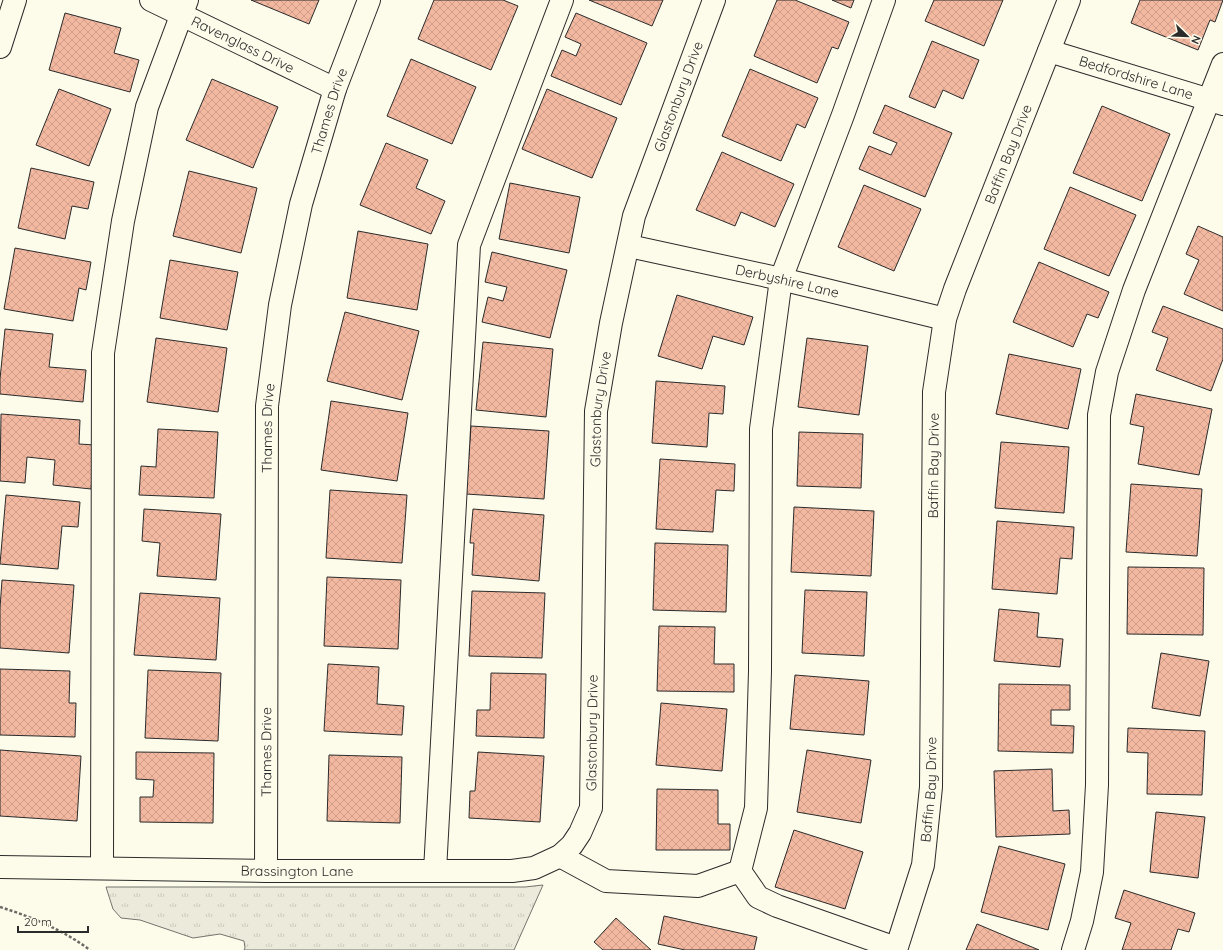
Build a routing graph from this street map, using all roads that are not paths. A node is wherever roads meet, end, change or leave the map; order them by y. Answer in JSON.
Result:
{"nodes":[{"id":1,"x":15,"y":0,"type":"edge"},
{"id":2,"x":150,"y":0,"type":"edge"},
{"id":3,"x":369,"y":0,"type":"edge"},
{"id":4,"x":562,"y":0,"type":"edge"},
{"id":5,"x":714,"y":0,"type":"edge"},
{"id":6,"x":884,"y":0,"type":"edge"},
{"id":7,"x":1069,"y":0,"type":"edge"},
{"id":8,"x":184,"y":7,"type":"edge"},
{"id":9,"x":0,"y":47,"type":"edge"},
{"id":10,"x":1049,"y":51,"type":"junction"},
{"id":11,"x":1223,"y":64,"type":"edge"},
{"id":12,"x":335,"y":89,"type":"junction"},
{"id":13,"x":1216,"y":102,"type":"edge"},
{"id":14,"x":629,"y":246,"type":"junction"},
{"id":15,"x":781,"y":279,"type":"junction"},
{"id":16,"x":945,"y":319,"type":"junction"},
{"id":17,"x":580,"y":833,"type":"joint"},
{"id":18,"x":560,"y":856,"type":"junction"},
{"id":19,"x":0,"y":867,"type":"edge"},
{"id":20,"x":102,"y":868,"type":"junction"},
{"id":21,"x":266,"y":871,"type":"junction"},
{"id":22,"x":435,"y":871,"type":"junction"},
{"id":23,"x":740,"y":871,"type":"junction"},
{"id":24,"x":896,"y":949,"type":"edge"},
{"id":25,"x":1073,"y":950,"type":"edge"}],
"edges":[{"from":1,"to":9,"type":"street"},
{"from":2,"to":8,"type":"street","name":"Ravenglass Drive"},
{"from":3,"to":12,"type":"street","name":"Thames Drive"},
{"from":4,"to":22,"type":"street"},
{"from":5,"to":14,"type":"street","name":"Glastonbury Drive"},
{"from":6,"to":15,"type":"street"},
{"from":7,"to":10,"type":"street","name":"Baffin Bay Drive"},
{"from":8,"to":12,"type":"street","name":"Ravenglass Drive"},
{"from":8,"to":20,"type":"street"},
{"from":10,"to":13,"type":"street","name":"Bedfordshire Lane"},
{"from":10,"to":16,"type":"street","name":"Baffin Bay Drive"},
{"from":11,"to":13,"type":"street"},
{"from":12,"to":21,"type":"street","name":"Thames Drive"},
{"from":13,"to":25,"type":"street"},
{"from":14,"to":15,"type":"street","name":"Derbyshire Lane"},
{"from":14,"to":17,"type":"street","name":"Glastonbury Drive"},
{"from":15,"to":16,"type":"street","name":"Derbyshire Lane"},
{"from":15,"to":23,"type":"street"},
{"from":16,"to":24,"type":"street","name":"Baffin Bay Drive"},
{"from":17,"to":18,"type":"street","name":"Brassington Lane"},
{"from":18,"to":22,"type":"street","name":"Brassington Lane"},
{"from":18,"to":23,"type":"street"},
{"from":19,"to":20,"type":"street","name":"Brassington Lane"},
{"from":20,"to":21,"type":"street","name":"Brassington Lane"},
{"from":21,"to":22,"type":"street","name":"Brassington Lane"},
{"from":23,"to":24,"type":"street"}]}
